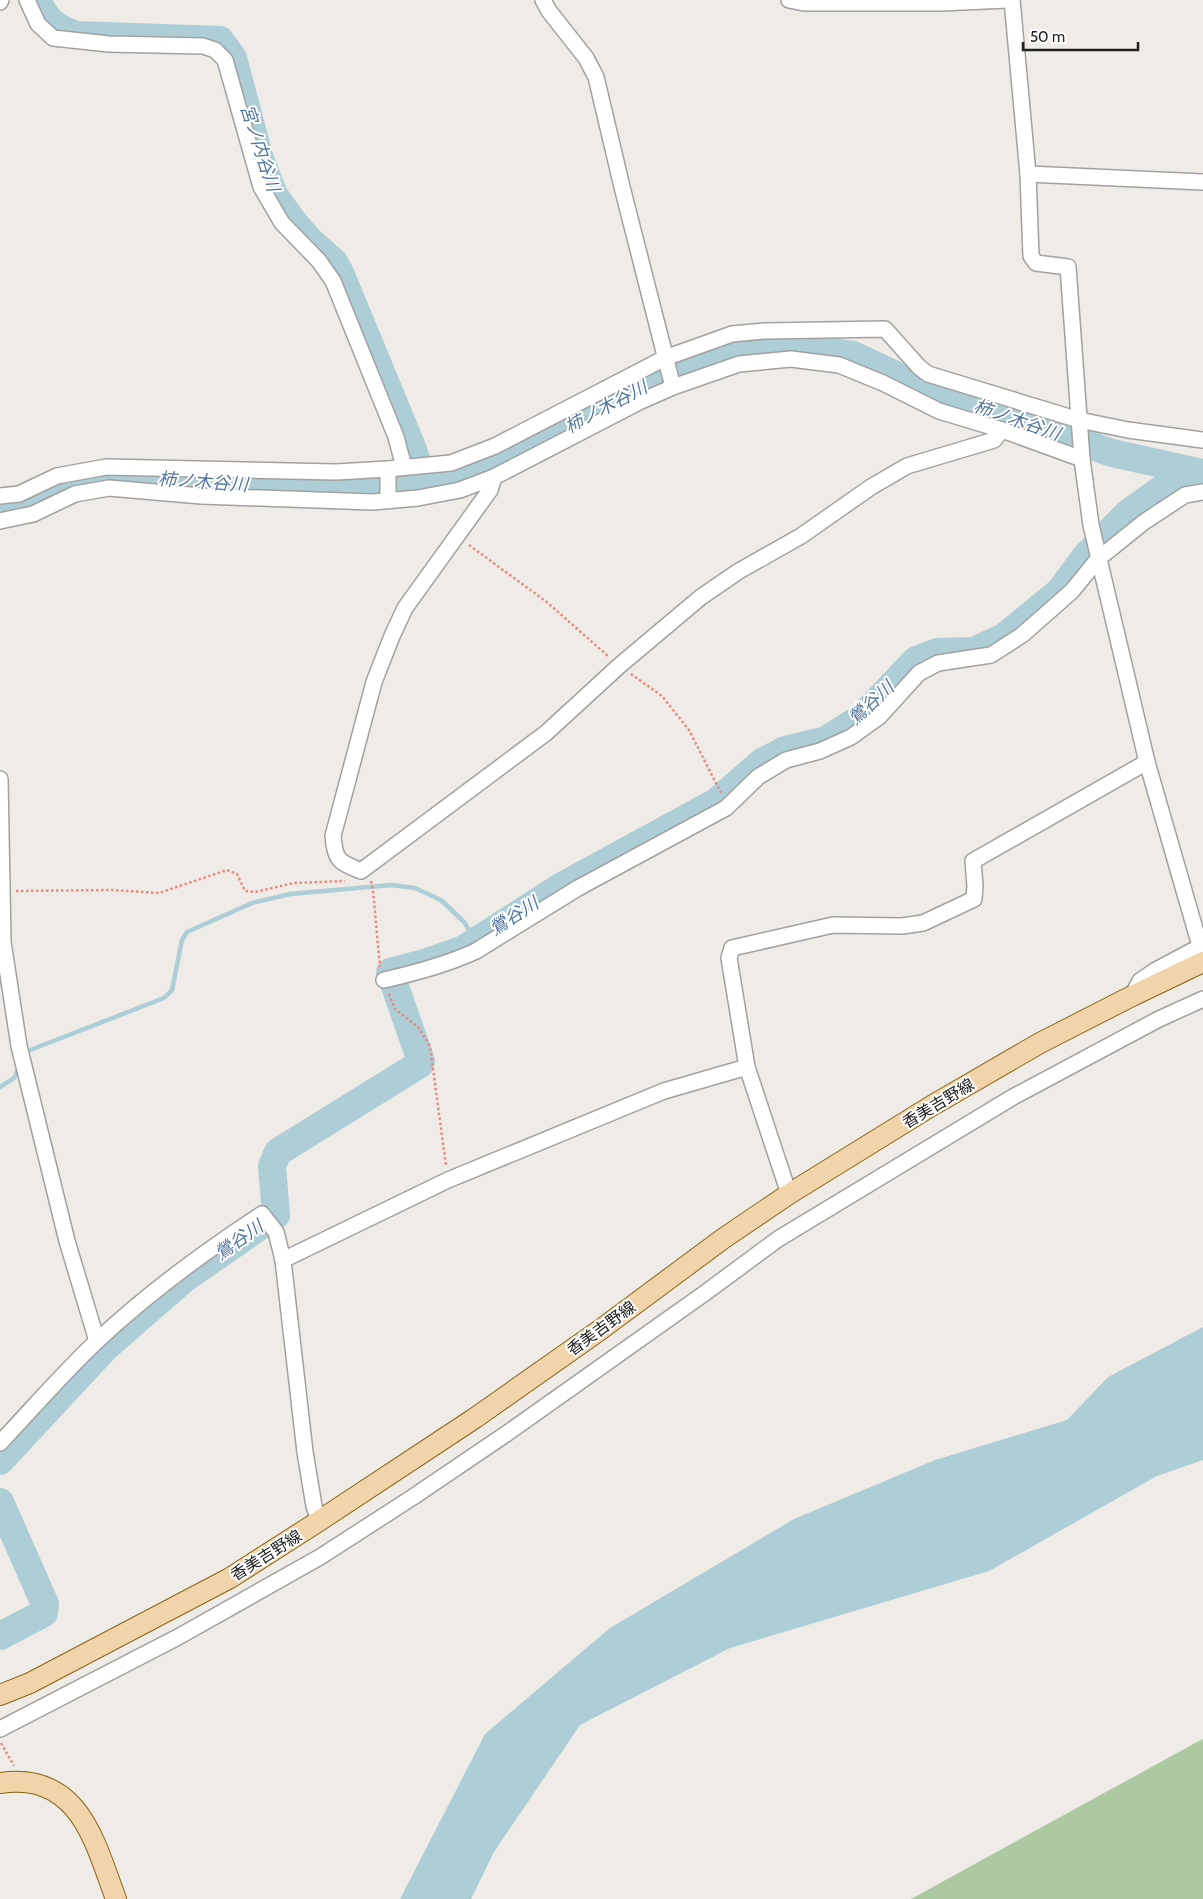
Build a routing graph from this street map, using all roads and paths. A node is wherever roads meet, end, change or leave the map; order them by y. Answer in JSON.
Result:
{"nodes":[{"id":1,"x":27,"y":0,"type":"edge"},
{"id":2,"x":543,"y":0,"type":"edge"},
{"id":3,"x":789,"y":0,"type":"edge"},
{"id":4,"x":1007,"y":0,"type":"edge"},
{"id":5,"x":1012,"y":0,"type":"edge"},
{"id":6,"x":1028,"y":174,"type":"junction"},
{"id":7,"x":1203,"y":182,"type":"edge"},
{"id":8,"x":666,"y":361,"type":"junction"},
{"id":9,"x":673,"y":385,"type":"junction"},
{"id":10,"x":1080,"y":427,"type":"junction"},
{"id":11,"x":1002,"y":430,"type":"junction"},
{"id":12,"x":1203,"y":440,"type":"edge"},
{"id":13,"x":1082,"y":456,"type":"junction"},
{"id":14,"x":413,"y":466,"type":"junction"},
{"id":15,"x":388,"y":472,"type":"junction"},
{"id":16,"x":494,"y":477,"type":"junction"},
{"id":17,"x":1203,"y":492,"type":"edge"},
{"id":18,"x":0,"y":496,"type":"edge"},
{"id":19,"x":388,"y":497,"type":"junction"},
{"id":20,"x":0,"y":521,"type":"edge"},
{"id":21,"x":458,"y":537,"type":"junction"},
{"id":22,"x":1098,"y":556,"type":"junction"},
{"id":23,"x":619,"y":666,"type":"junction"},
{"id":24,"x":1146,"y":762,"type":"junction"},
{"id":25,"x":0,"y":779,"type":"edge"},
{"id":26,"x":721,"y":794,"type":"dead end"},
{"id":27,"x":0,"y":861,"type":"edge"},
{"id":28,"x":361,"y":871,"type":"junction"},
{"id":29,"x":372,"y":885,"type":"dead end"},
{"id":30,"x":2,"y":892,"type":"junction"},
{"id":31,"x":1202,"y":951,"type":"edge"},
{"id":32,"x":390,"y":979,"type":"junction"},
{"id":33,"x":1203,"y":999,"type":"edge"},
{"id":34,"x":748,"y":1067,"type":"junction"},
{"id":35,"x":448,"y":1180,"type":"junction"},
{"id":36,"x":788,"y":1194,"type":"junction"},
{"id":37,"x":283,"y":1260,"type":"junction"},
{"id":38,"x":97,"y":1341,"type":"junction"},
{"id":39,"x":0,"y":1442,"type":"edge"},
{"id":40,"x":319,"y":1521,"type":"junction"},
{"id":41,"x":0,"y":1695,"type":"edge"},
{"id":42,"x":0,"y":1729,"type":"edge"},
{"id":43,"x":0,"y":1742,"type":"edge"},
{"id":44,"x":13,"y":1764,"type":"dead end"},
{"id":45,"x":0,"y":1783,"type":"edge"},
{"id":46,"x":113,"y":1891,"type":"edge"}],
"edges":[{"from":1,"to":14,"type":"street"},
{"from":2,"to":8,"type":"street"},
{"from":3,"to":4,"type":"street"},
{"from":5,"to":6,"type":"street"},
{"from":6,"to":7,"type":"street"},
{"from":6,"to":10,"type":"street"},
{"from":8,"to":9,"type":"street"},
{"from":8,"to":10,"type":"street"},
{"from":8,"to":14,"type":"street"},
{"from":9,"to":11,"type":"street"},
{"from":9,"to":16,"type":"street"},
{"from":10,"to":12,"type":"street"},
{"from":10,"to":13,"type":"street"},
{"from":11,"to":13,"type":"street"},
{"from":11,"to":23,"type":"street"},
{"from":13,"to":22,"type":"street"},
{"from":14,"to":15,"type":"street"},
{"from":15,"to":18,"type":"street"},
{"from":15,"to":19,"type":"street"},
{"from":16,"to":19,"type":"street"},
{"from":16,"to":21,"type":"street"},
{"from":17,"to":22,"type":"street"},
{"from":19,"to":20,"type":"street"},
{"from":21,"to":23,"type":"path"},
{"from":21,"to":28,"type":"street"},
{"from":22,"to":24,"type":"street"},
{"from":22,"to":32,"type":"street"},
{"from":23,"to":26,"type":"path"},
{"from":23,"to":28,"type":"street"},
{"from":24,"to":31,"type":"street"},
{"from":24,"to":34,"type":"street"},
{"from":25,"to":27,"type":"street"},
{"from":27,"to":30,"type":"street"},
{"from":28,"to":30,"type":"path"},
{"from":29,"to":32,"type":"path"},
{"from":30,"to":38,"type":"street"},
{"from":31,"to":36,"type":"main road","name":"香美吉野線"},
{"from":32,"to":35,"type":"path"},
{"from":33,"to":42,"type":"street"},
{"from":34,"to":35,"type":"street"},
{"from":34,"to":36,"type":"street"},
{"from":35,"to":37,"type":"street"},
{"from":36,"to":40,"type":"main road","name":"香美吉野線"},
{"from":37,"to":38,"type":"street"},
{"from":37,"to":40,"type":"street"},
{"from":38,"to":39,"type":"street"},
{"from":40,"to":41,"type":"main road","name":"香美吉野線"},
{"from":43,"to":44,"type":"path"},
{"from":45,"to":46,"type":"main road"}]}
